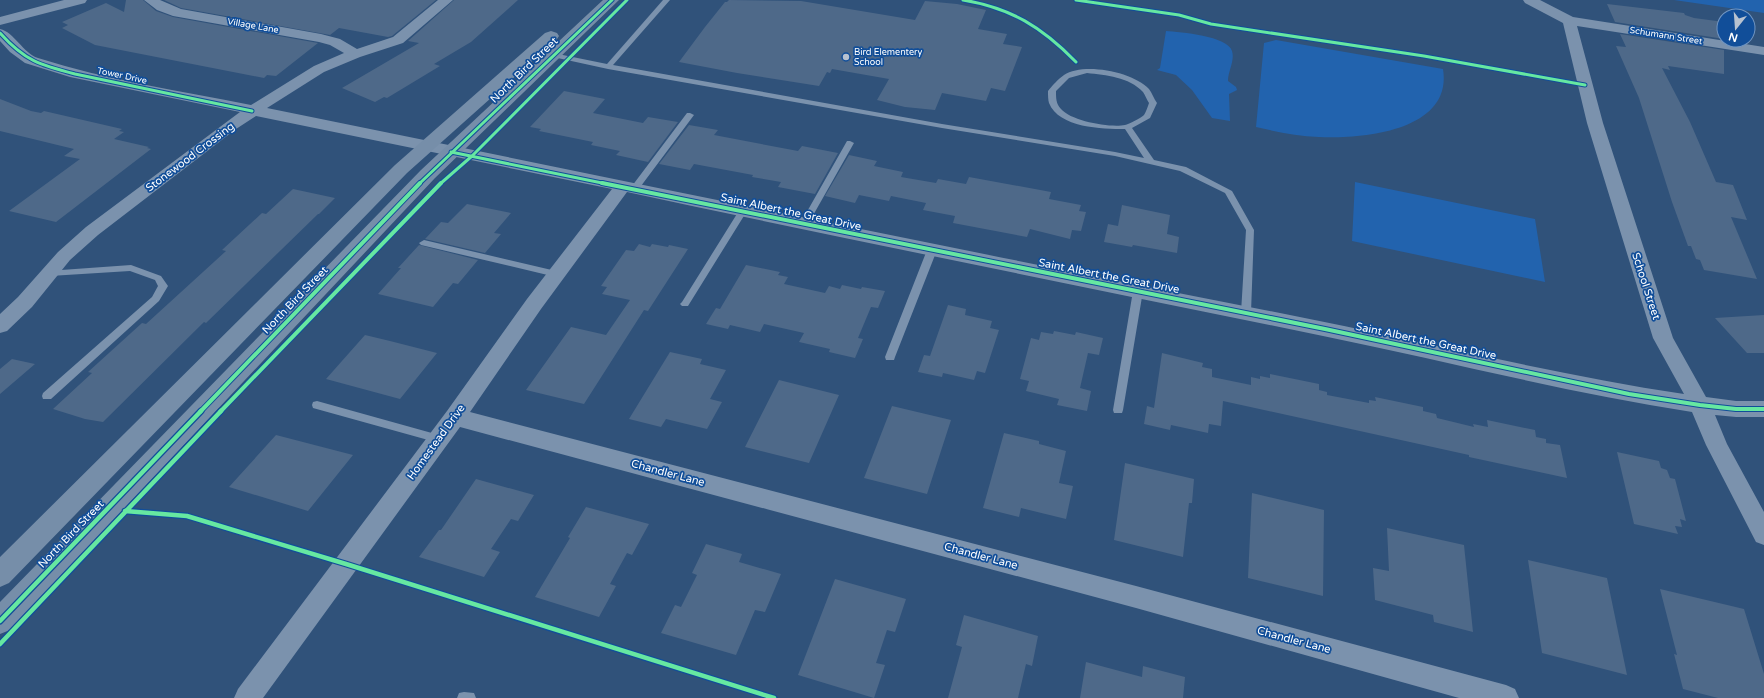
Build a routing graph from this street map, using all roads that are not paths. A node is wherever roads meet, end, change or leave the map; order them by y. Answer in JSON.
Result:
{"nodes":[{"id":1,"x":80,"y":0,"type":"edge"},
{"id":2,"x":150,"y":0,"type":"edge"},
{"id":3,"x":446,"y":0,"type":"edge"},
{"id":4,"x":590,"y":0,"type":"edge"},
{"id":5,"x":612,"y":0,"type":"edge"},
{"id":6,"x":666,"y":0,"type":"edge"},
{"id":7,"x":1530,"y":0,"type":"edge"},
{"id":8,"x":0,"y":21,"type":"edge"},
{"id":9,"x":1569,"y":21,"type":"junction"},
{"id":10,"x":0,"y":33,"type":"edge"},
{"id":11,"x":1764,"y":51,"type":"edge"},
{"id":12,"x":355,"y":54,"type":"junction"},
{"id":13,"x":553,"y":55,"type":"junction"},
{"id":14,"x":608,"y":67,"type":"junction"},
{"id":15,"x":252,"y":111,"type":"junction"},
{"id":16,"x":690,"y":115,"type":"dead end"},
{"id":17,"x":1127,"y":127,"type":"junction"},
{"id":18,"x":850,"y":143,"type":"dead end"},
{"id":19,"x":428,"y":146,"type":"junction"},
{"id":20,"x":451,"y":152,"type":"junction"},
{"id":21,"x":1150,"y":160,"type":"junction"},
{"id":22,"x":629,"y":187,"type":"junction"},
{"id":23,"x":743,"y":211,"type":"junction"},
{"id":24,"x":804,"y":224,"type":"junction"},
{"id":25,"x":424,"y":243,"type":"dead end"},
{"id":26,"x":932,"y":250,"type":"junction"},
{"id":27,"x":50,"y":273,"type":"junction"},
{"id":28,"x":556,"y":274,"type":"junction"},
{"id":29,"x":1138,"y":291,"type":"junction"},
{"id":30,"x":685,"y":304,"type":"dead end"},
{"id":31,"x":1246,"y":313,"type":"junction"},
{"id":32,"x":0,"y":326,"type":"edge"},
{"id":33,"x":890,"y":357,"type":"dead end"},
{"id":34,"x":47,"y":396,"type":"dead end"},
{"id":35,"x":317,"y":405,"type":"dead end"},
{"id":36,"x":1700,"y":405,"type":"junction"},
{"id":37,"x":1118,"y":410,"type":"dead end"},
{"id":38,"x":1764,"y":410,"type":"edge"},
{"id":39,"x":455,"y":417,"type":"junction"},
{"id":40,"x":439,"y":438,"type":"junction"},
{"id":41,"x":1764,"y":535,"type":"edge"},
{"id":42,"x":0,"y":575,"type":"edge"},
{"id":43,"x":0,"y":621,"type":"edge"},
{"id":44,"x":248,"y":698,"type":"edge"},
{"id":45,"x":464,"y":698,"type":"edge"},
{"id":46,"x":469,"y":698,"type":"edge"},
{"id":47,"x":1506,"y":698,"type":"edge"}],
"edges":[{"from":1,"to":8,"type":"street"},
{"from":2,"to":12,"type":"street","name":"Village Lane"},
{"from":3,"to":12,"type":"street","name":"Stonewood Crossing"},
{"from":4,"to":19,"type":"street","name":"North Bird Street"},
{"from":5,"to":13,"type":"street","name":"North Bird Street"},
{"from":6,"to":14,"type":"lane"},
{"from":7,"to":9,"type":"street","name":"Schumann Street"},
{"from":9,"to":11,"type":"street","name":"Schumann Street"},
{"from":9,"to":36,"type":"street","name":"School Street"},
{"from":10,"to":15,"type":"street","name":"Tower Drive"},
{"from":12,"to":15,"type":"street","name":"Stonewood Crossing"},
{"from":13,"to":14,"type":"lane"},
{"from":13,"to":20,"type":"street","name":"North Bird Street"},
{"from":14,"to":21,"type":"lane"},
{"from":15,"to":19,"type":"street","name":"Tower Drive"},
{"from":15,"to":27,"type":"street","name":"Stonewood Crossing"},
{"from":16,"to":22,"type":"lane"},
{"from":17,"to":17,"type":"lane"},
{"from":17,"to":21,"type":"lane"},
{"from":18,"to":24,"type":"lane"},
{"from":19,"to":20,"type":"street","name":"Tower Drive"},
{"from":19,"to":42,"type":"street","name":"North Bird Street"},
{"from":20,"to":22,"type":"street","name":"Saint Albert the Great Drive"},
{"from":20,"to":43,"type":"street","name":"North Bird Street"},
{"from":21,"to":31,"type":"lane"},
{"from":22,"to":23,"type":"street","name":"Saint Albert the Great Drive"},
{"from":22,"to":28,"type":"street","name":"Homestead Drive"},
{"from":23,"to":24,"type":"street","name":"Saint Albert the Great Drive"},
{"from":23,"to":30,"type":"lane"},
{"from":24,"to":26,"type":"street","name":"Saint Albert the Great Drive"},
{"from":25,"to":28,"type":"lane"},
{"from":26,"to":29,"type":"street","name":"Saint Albert the Great Drive"},
{"from":26,"to":33,"type":"lane"},
{"from":27,"to":32,"type":"street","name":"Stonewood Crossing"},
{"from":27,"to":34,"type":"lane"},
{"from":28,"to":39,"type":"street","name":"Homestead Drive"},
{"from":29,"to":31,"type":"street","name":"Saint Albert the Great Drive"},
{"from":29,"to":37,"type":"lane"},
{"from":31,"to":36,"type":"street","name":"Saint Albert the Great Drive"},
{"from":35,"to":40,"type":"lane"},
{"from":36,"to":38,"type":"street","name":"Saint Albert the Great Drive"},
{"from":36,"to":41,"type":"street","name":"School Street"},
{"from":39,"to":40,"type":"street","name":"Homestead Drive"},
{"from":39,"to":47,"type":"street","name":"Chandler Lane"},
{"from":40,"to":44,"type":"street","name":"Homestead Drive"},
{"from":45,"to":46,"type":"lane"}]}
